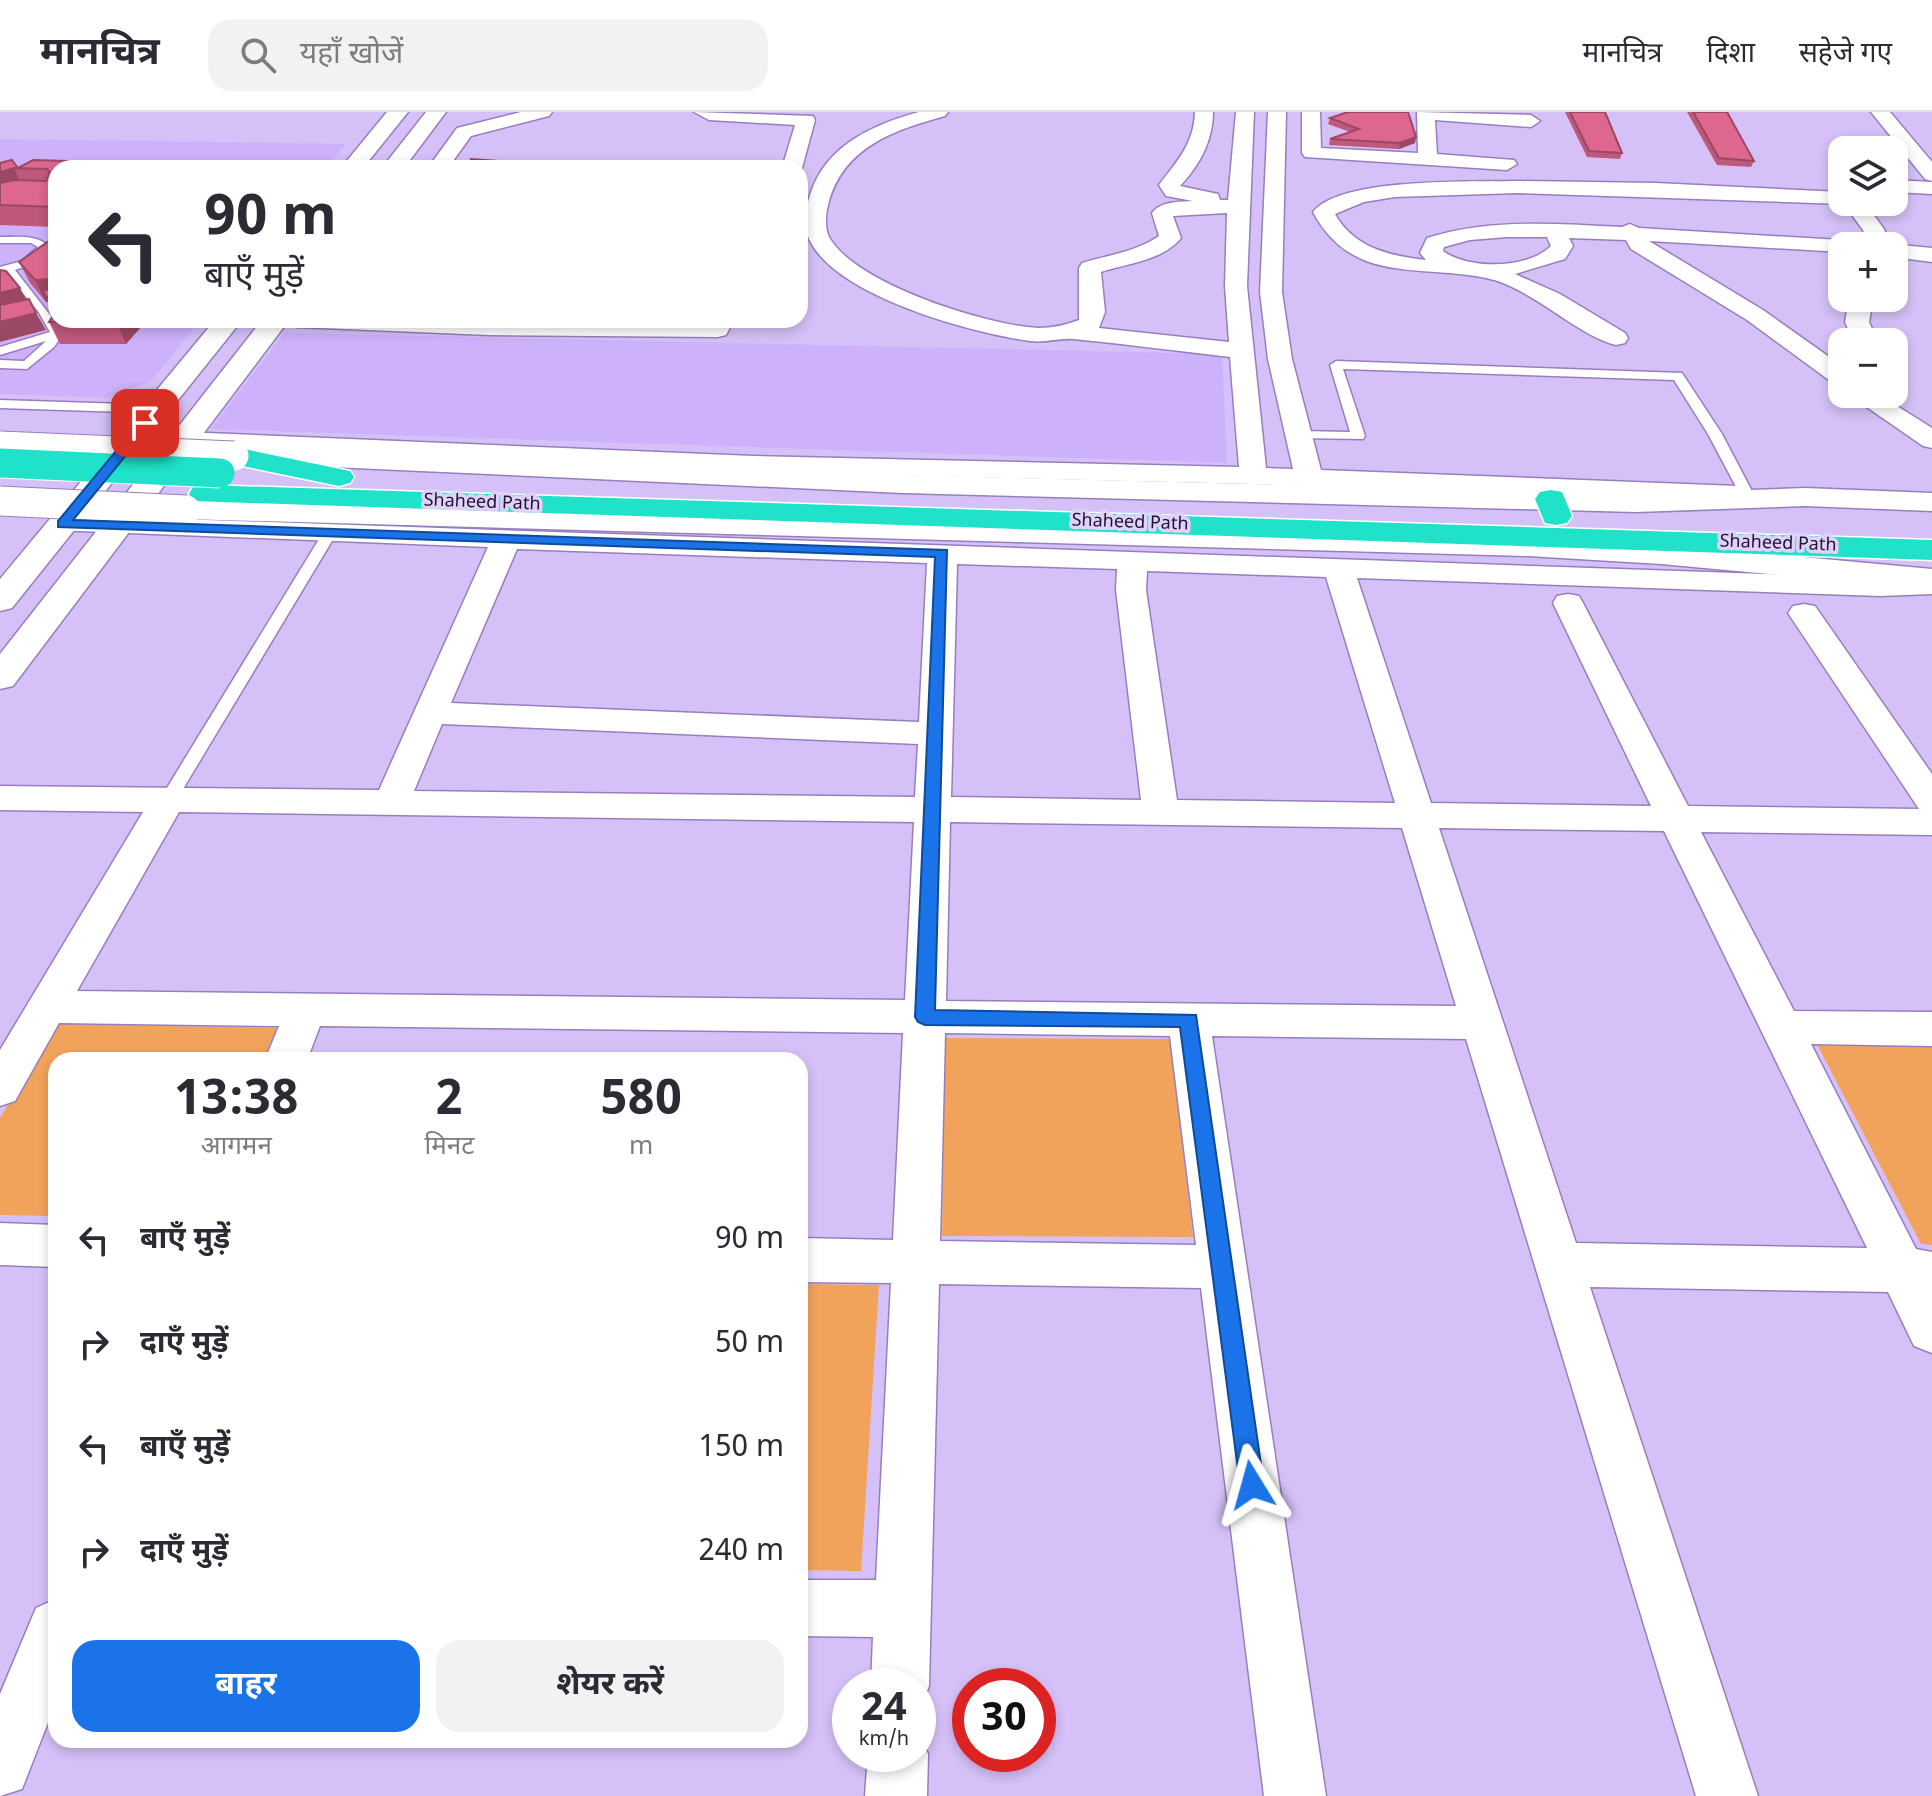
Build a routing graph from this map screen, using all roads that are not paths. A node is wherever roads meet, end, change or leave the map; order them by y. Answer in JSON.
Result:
{"nodes":[{"id":1,"x":398,"y":112,"type":"edge"},
{"id":2,"x":436,"y":112,"type":"edge"},
{"id":3,"x":543,"y":112,"type":"edge"},
{"id":4,"x":703,"y":112,"type":"edge"},
{"id":5,"x":939,"y":112,"type":"edge"},
{"id":6,"x":1204,"y":112,"type":"edge"},
{"id":7,"x":1245,"y":112,"type":"edge"},
{"id":8,"x":1277,"y":112,"type":"edge"},
{"id":9,"x":1311,"y":112,"type":"edge"},
{"id":10,"x":1880,"y":112,"type":"edge"},
{"id":11,"x":1530,"y":116,"type":"edge"},
{"id":12,"x":1536,"y":144,"type":"dead end"},
{"id":13,"x":1276,"y":151,"type":"junction"},
{"id":14,"x":1312,"y":153,"type":"junction"},
{"id":15,"x":1428,"y":159,"type":"junction"},
{"id":16,"x":359,"y":160,"type":"edge"},
{"id":17,"x":399,"y":160,"type":"edge"},
{"id":18,"x":444,"y":160,"type":"edge"},
{"id":19,"x":794,"y":160,"type":"edge"},
{"id":20,"x":1529,"y":165,"type":"dead end"},
{"id":21,"x":1559,"y":167,"type":"dead end"},
{"id":22,"x":1932,"y":175,"type":"edge"},
{"id":23,"x":1828,"y":182,"type":"edge"},
{"id":24,"x":1601,"y":185,"type":"junction"},
{"id":25,"x":1908,"y":187,"type":"edge"},
{"id":26,"x":1932,"y":188,"type":"edge"},
{"id":27,"x":1828,"y":197,"type":"edge"},
{"id":28,"x":1239,"y":202,"type":"junction"},
{"id":29,"x":1908,"y":202,"type":"edge"},
{"id":30,"x":1932,"y":203,"type":"edge"},
{"id":31,"x":1555,"y":231,"type":"junction"},
{"id":32,"x":1632,"y":233,"type":"junction"},
{"id":33,"x":0,"y":240,"type":"edge"},
{"id":34,"x":1828,"y":245,"type":"edge"},
{"id":35,"x":1908,"y":252,"type":"edge"},
{"id":36,"x":1932,"y":255,"type":"edge"},
{"id":37,"x":4,"y":269,"type":"edge"},
{"id":38,"x":1459,"y":269,"type":"junction"},
{"id":39,"x":1489,"y":271,"type":"junction"},
{"id":40,"x":48,"y":308,"type":"edge"},
{"id":41,"x":43,"y":310,"type":"junction"},
{"id":42,"x":29,"y":313,"type":"edge"},
{"id":43,"x":48,"y":319,"type":"edge"},
{"id":44,"x":54,"y":328,"type":"edge"},
{"id":45,"x":61,"y":328,"type":"edge"},
{"id":46,"x":223,"y":328,"type":"edge"},
{"id":47,"x":270,"y":328,"type":"edge"},
{"id":48,"x":489,"y":328,"type":"edge"},
{"id":49,"x":719,"y":328,"type":"edge"},
{"id":50,"x":1070,"y":332,"type":"junction"},
{"id":51,"x":57,"y":334,"type":"junction"},
{"id":52,"x":1616,"y":338,"type":"dead end"},
{"id":53,"x":0,"y":351,"type":"edge"},
{"id":54,"x":1242,"y":351,"type":"junction"},
{"id":55,"x":0,"y":364,"type":"edge"},
{"id":56,"x":1828,"y":368,"type":"edge"},
{"id":57,"x":0,"y":404,"type":"edge"},
{"id":58,"x":1884,"y":408,"type":"edge"},
{"id":59,"x":157,"y":409,"type":"junction"},
{"id":60,"x":1299,"y":435,"type":"junction"},
{"id":61,"x":183,"y":440,"type":"junction"},
{"id":62,"x":1932,"y":440,"type":"edge"},
{"id":63,"x":0,"y":446,"type":"edge"},
{"id":64,"x":0,"y":463,"type":"edge"},
{"id":65,"x":1253,"y":476,"type":"junction"},
{"id":66,"x":1309,"y":478,"type":"junction"},
{"id":67,"x":211,"y":483,"type":"junction"},
{"id":68,"x":0,"y":484,"type":"edge"},
{"id":69,"x":335,"y":488,"type":"junction"},
{"id":70,"x":1747,"y":495,"type":"junction"},
{"id":71,"x":1805,"y":497,"type":"junction"},
{"id":72,"x":0,"y":501,"type":"edge"},
{"id":73,"x":1932,"y":502,"type":"edge"},
{"id":74,"x":1554,"y":508,"type":"junction"},
{"id":75,"x":63,"y":524,"type":"junction"},
{"id":76,"x":118,"y":525,"type":"junction"},
{"id":77,"x":1932,"y":530,"type":"edge"},
{"id":78,"x":331,"y":531,"type":"junction"},
{"id":79,"x":1408,"y":538,"type":"junction"},
{"id":80,"x":506,"y":539,"type":"junction"},
{"id":81,"x":1932,"y":550,"type":"edge"},
{"id":82,"x":942,"y":553,"type":"junction"},
{"id":83,"x":1132,"y":560,"type":"junction"},
{"id":84,"x":1652,"y":566,"type":"junction"},
{"id":85,"x":1338,"y":567,"type":"junction"},
{"id":86,"x":1932,"y":579,"type":"edge"},
{"id":87,"x":1932,"y":585,"type":"edge"},
{"id":88,"x":0,"y":601,"type":"edge"},
{"id":89,"x":1568,"y":603,"type":"dead end"},
{"id":90,"x":1804,"y":613,"type":"dead end"},
{"id":91,"x":0,"y":678,"type":"edge"},
{"id":92,"x":431,"y":713,"type":"junction"},
{"id":93,"x":936,"y":734,"type":"junction"},
{"id":94,"x":0,"y":798,"type":"edge"},
{"id":95,"x":168,"y":800,"type":"junction"},
{"id":96,"x":1932,"y":801,"type":"edge"},
{"id":97,"x":391,"y":803,"type":"junction"},
{"id":98,"x":933,"y":810,"type":"junction"},
{"id":99,"x":1161,"y":812,"type":"junction"},
{"id":100,"x":1417,"y":815,"type":"junction"},
{"id":101,"x":1675,"y":818,"type":"junction"},
{"id":102,"x":1932,"y":822,"type":"edge"},
{"id":103,"x":46,"y":1007,"type":"junction"},
{"id":104,"x":306,"y":1010,"type":"junction"},
{"id":105,"x":925,"y":1017,"type":"junction"},
{"id":106,"x":1189,"y":1020,"type":"junction"},
{"id":107,"x":1483,"y":1023,"type":"junction"},
{"id":108,"x":1780,"y":1027,"type":"junction"},
{"id":109,"x":1932,"y":1029,"type":"edge"},
{"id":110,"x":289,"y":1052,"type":"edge"},
{"id":111,"x":0,"y":1088,"type":"edge"},
{"id":112,"x":0,"y":1244,"type":"edge"},
{"id":113,"x":48,"y":1246,"type":"edge"},
{"id":114,"x":808,"y":1260,"type":"edge"},
{"id":115,"x":916,"y":1262,"type":"junction"},
{"id":116,"x":1559,"y":1265,"type":"junction"},
{"id":117,"x":1222,"y":1267,"type":"junction"},
{"id":118,"x":1917,"y":1271,"type":"edge"},
{"id":119,"x":1932,"y":1330,"type":"edge"},
{"id":120,"x":808,"y":1608,"type":"edge"},
{"id":121,"x":903,"y":1609,"type":"junction"},
{"id":122,"x":48,"y":1648,"type":"edge"},
{"id":123,"x":901,"y":1668,"type":"edge"},
{"id":124,"x":0,"y":1767,"type":"edge"},
{"id":125,"x":897,"y":1772,"type":"edge"},
{"id":126,"x":896,"y":1796,"type":"edge"},
{"id":127,"x":1295,"y":1796,"type":"edge"},
{"id":128,"x":1727,"y":1796,"type":"edge"}],
"edges":[{"from":1,"to":16,"type":"street"},
{"from":2,"to":17,"type":"street"},
{"from":3,"to":18,"type":"street"},
{"from":4,"to":19,"type":"street"},
{"from":5,"to":50,"type":"street"},
{"from":6,"to":28,"type":"street"},
{"from":7,"to":28,"type":"street"},
{"from":8,"to":13,"type":"street"},
{"from":9,"to":14,"type":"street"},
{"from":10,"to":22,"type":"street"},
{"from":11,"to":12,"type":"street"},
{"from":11,"to":15,"type":"street"},
{"from":13,"to":14,"type":"street"},
{"from":13,"to":60,"type":"street"},
{"from":14,"to":15,"type":"street"},
{"from":15,"to":20,"type":"street"},
{"from":21,"to":23,"type":"street"},
{"from":24,"to":27,"type":"street"},
{"from":24,"to":32,"type":"street"},
{"from":24,"to":38,"type":"street"},
{"from":25,"to":26,"type":"street"},
{"from":28,"to":50,"type":"street"},
{"from":28,"to":54,"type":"street"},
{"from":29,"to":30,"type":"street"},
{"from":31,"to":32,"type":"street"},
{"from":31,"to":38,"type":"street"},
{"from":31,"to":39,"type":"street"},
{"from":32,"to":34,"type":"street"},
{"from":32,"to":56,"type":"street"},
{"from":33,"to":37,"type":"lane"},
{"from":35,"to":36,"type":"street"},
{"from":37,"to":41,"type":"lane"},
{"from":38,"to":39,"type":"street"},
{"from":39,"to":52,"type":"street"},
{"from":40,"to":41,"type":"lane"},
{"from":41,"to":42,"type":"lane"},
{"from":41,"to":43,"type":"lane"},
{"from":44,"to":51,"type":"lane"},
{"from":45,"to":51,"type":"lane"},
{"from":46,"to":59,"type":"street"},
{"from":47,"to":61,"type":"street"},
{"from":48,"to":49,"type":"street"},
{"from":50,"to":54,"type":"street"},
{"from":51,"to":53,"type":"lane"},
{"from":51,"to":55,"type":"lane"},
{"from":54,"to":65,"type":"street"},
{"from":57,"to":59,"type":"lane"},
{"from":58,"to":62,"type":"street"},
{"from":59,"to":75,"type":"street"},
{"from":60,"to":66,"type":"street"},
{"from":60,"to":70,"type":"lane"},
{"from":61,"to":65,"type":"street"},
{"from":61,"to":76,"type":"street"},
{"from":63,"to":67,"type":"street","bridge":true},
{"from":64,"to":67,"type":"highway","bridge":true},
{"from":65,"to":66,"type":"street"},
{"from":66,"to":70,"type":"street"},
{"from":67,"to":68,"type":"highway"},
{"from":67,"to":69,"type":"highway"},
{"from":67,"to":69,"type":"highway"},
{"from":67,"to":72,"type":"street","bridge":true},
{"from":67,"to":74,"type":"street"},
{"from":67,"to":79,"type":"street"},
{"from":69,"to":74,"type":"highway","name":"Shaheed Path"},
{"from":69,"to":79,"type":"highway","name":"Shaheed Path"},
{"from":70,"to":71,"type":"street"},
{"from":71,"to":73,"type":"street"},
{"from":71,"to":74,"type":"street"},
{"from":74,"to":77,"type":"highway","name":"Shaheed Path"},
{"from":75,"to":76,"type":"street"},
{"from":75,"to":88,"type":"street"},
{"from":76,"to":78,"type":"street"},
{"from":76,"to":91,"type":"street"},
{"from":78,"to":80,"type":"street"},
{"from":78,"to":95,"type":"lane"},
{"from":79,"to":81,"type":"highway","name":"Shaheed Path"},
{"from":79,"to":84,"type":"street"},
{"from":80,"to":82,"type":"street"},
{"from":80,"to":92,"type":"street"},
{"from":82,"to":83,"type":"street"},
{"from":82,"to":93,"type":"street"},
{"from":83,"to":85,"type":"street"},
{"from":83,"to":99,"type":"street"},
{"from":84,"to":85,"type":"street"},
{"from":84,"to":86,"type":"street"},
{"from":84,"to":87,"type":"street"},
{"from":85,"to":100,"type":"street"},
{"from":89,"to":101,"type":"street"},
{"from":90,"to":96,"type":"street"},
{"from":92,"to":93,"type":"street"},
{"from":92,"to":97,"type":"street"},
{"from":93,"to":98,"type":"street"},
{"from":94,"to":95,"type":"street"},
{"from":95,"to":97,"type":"street"},
{"from":95,"to":103,"type":"street"},
{"from":97,"to":98,"type":"street"},
{"from":98,"to":99,"type":"street"},
{"from":98,"to":105,"type":"street"},
{"from":99,"to":100,"type":"street"},
{"from":100,"to":101,"type":"street"},
{"from":100,"to":107,"type":"street"},
{"from":101,"to":102,"type":"street"},
{"from":101,"to":108,"type":"street"},
{"from":103,"to":104,"type":"street"},
{"from":103,"to":111,"type":"street"},
{"from":104,"to":105,"type":"street"},
{"from":104,"to":110,"type":"street"},
{"from":105,"to":106,"type":"street"},
{"from":105,"to":115,"type":"street"},
{"from":106,"to":107,"type":"street"},
{"from":106,"to":117,"type":"street"},
{"from":107,"to":116,"type":"street"},
{"from":108,"to":109,"type":"street"},
{"from":108,"to":118,"type":"street"},
{"from":112,"to":113,"type":"street"},
{"from":114,"to":115,"type":"street"},
{"from":115,"to":117,"type":"street"},
{"from":115,"to":121,"type":"street"},
{"from":116,"to":118,"type":"street"},
{"from":116,"to":128,"type":"street"},
{"from":117,"to":127,"type":"street"},
{"from":118,"to":119,"type":"street"},
{"from":120,"to":121,"type":"street"},
{"from":121,"to":123,"type":"street"},
{"from":122,"to":124,"type":"street"},
{"from":125,"to":126,"type":"street"}]}
